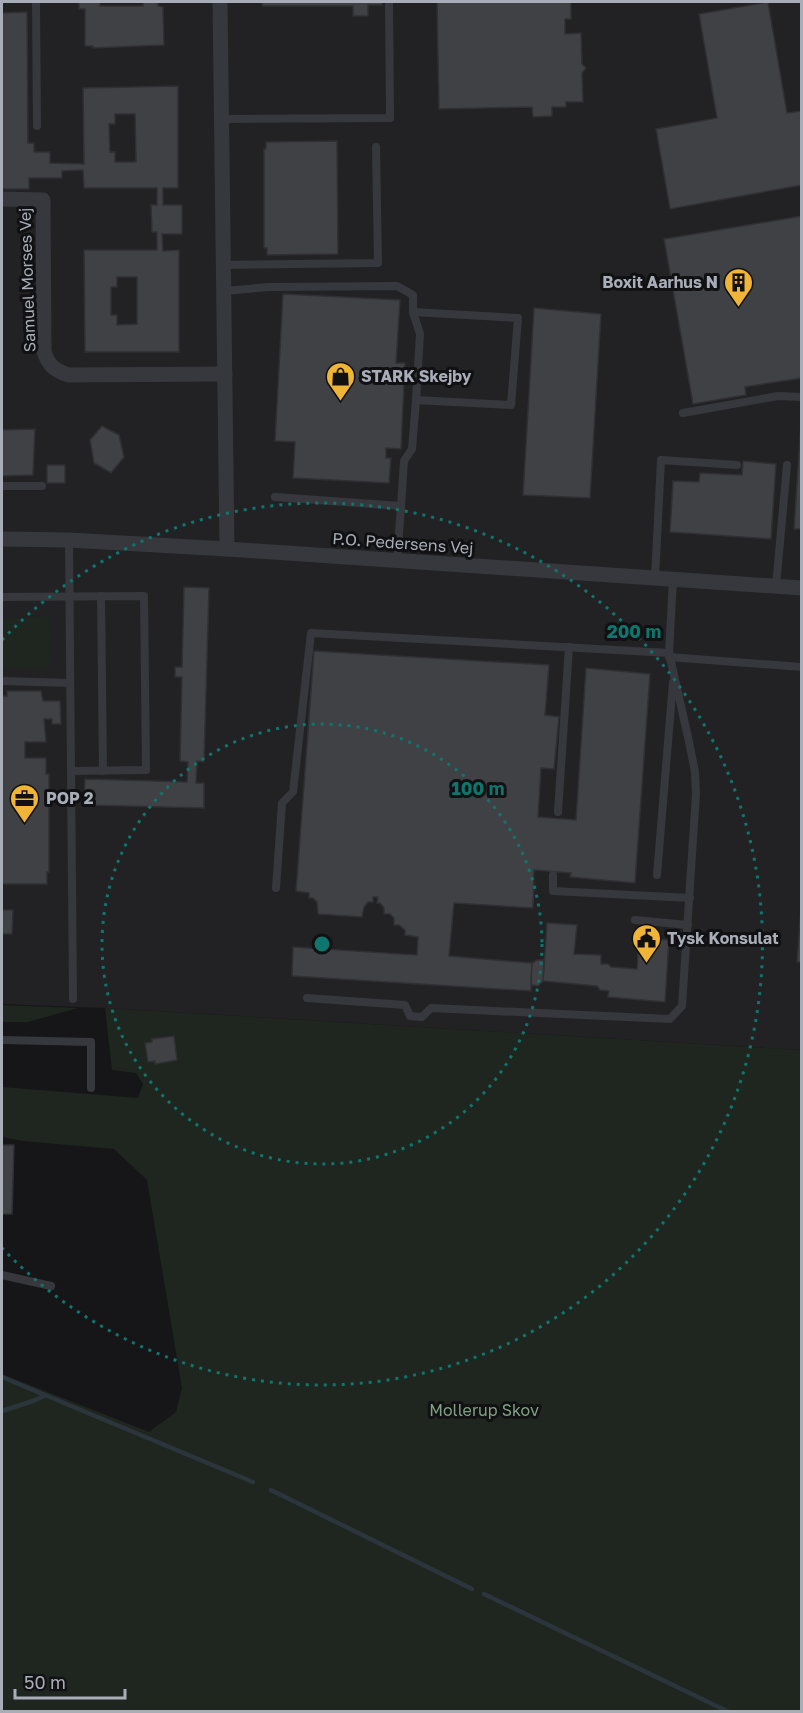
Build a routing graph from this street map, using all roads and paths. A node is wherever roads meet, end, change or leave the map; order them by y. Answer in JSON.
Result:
{"nodes":[{"id":1,"x":36,"y":2,"type":"edge"},
{"id":2,"x":220,"y":2,"type":"edge"},
{"id":3,"x":389,"y":2,"type":"edge"},
{"id":4,"x":222,"y":119,"type":"junction"},
{"id":5,"x":37,"y":126,"type":"dead end"},
{"id":6,"x":376,"y":147,"type":"dead end"},
{"id":7,"x":2,"y":200,"type":"edge"},
{"id":8,"x":224,"y":265,"type":"junction"},
{"id":9,"x":224,"y":291,"type":"junction"},
{"id":10,"x":413,"y":312,"type":"junction"},
{"id":11,"x":225,"y":374,"type":"junction"},
{"id":12,"x":801,"y":397,"type":"edge"},
{"id":13,"x":416,"y":400,"type":"junction"},
{"id":14,"x":683,"y":413,"type":"dead end"},
{"id":15,"x":737,"y":465,"type":"dead end"},
{"id":16,"x":787,"y":465,"type":"dead end"},
{"id":17,"x":2,"y":486,"type":"edge"},
{"id":18,"x":42,"y":486,"type":"dead end"},
{"id":19,"x":275,"y":497,"type":"dead end"},
{"id":20,"x":401,"y":506,"type":"junction"},
{"id":21,"x":2,"y":539,"type":"edge"},
{"id":22,"x":69,"y":540,"type":"junction"},
{"id":23,"x":227,"y":549,"type":"junction"},
{"id":24,"x":397,"y":560,"type":"junction"},
{"id":25,"x":655,"y":578,"type":"junction"},
{"id":26,"x":673,"y":579,"type":"junction"},
{"id":27,"x":776,"y":586,"type":"junction"},
{"id":28,"x":801,"y":588,"type":"edge"},
{"id":29,"x":101,"y":596,"type":"junction"},
{"id":30,"x":2,"y":597,"type":"edge"},
{"id":31,"x":69,"y":597,"type":"junction"},
{"id":32,"x":569,"y":647,"type":"junction"},
{"id":33,"x":669,"y":655,"type":"junction"},
{"id":34,"x":801,"y":667,"type":"edge"},
{"id":35,"x":674,"y":675,"type":"junction"},
{"id":36,"x":2,"y":681,"type":"edge"},
{"id":37,"x":70,"y":683,"type":"junction"},
{"id":38,"x":71,"y":771,"type":"junction"},
{"id":39,"x":103,"y":771,"type":"junction"},
{"id":40,"x":558,"y":812,"type":"dead end"},
{"id":41,"x":553,"y":875,"type":"dead end"},
{"id":42,"x":657,"y":875,"type":"dead end"},
{"id":43,"x":276,"y":888,"type":"dead end"},
{"id":44,"x":690,"y":898,"type":"junction"},
{"id":45,"x":635,"y":920,"type":"dead end"},
{"id":46,"x":688,"y":924,"type":"junction"},
{"id":47,"x":308,"y":998,"type":"dead end"},
{"id":48,"x":74,"y":999,"type":"dead end"},
{"id":49,"x":2,"y":1040,"type":"edge"},
{"id":50,"x":91,"y":1088,"type":"dead end"},
{"id":51,"x":2,"y":1275,"type":"edge"},
{"id":52,"x":51,"y":1286,"type":"dead end"}],
"edges":[{"from":1,"to":5,"type":"lane"},
{"from":2,"to":4,"type":"street"},
{"from":3,"to":4,"type":"lane"},
{"from":4,"to":8,"type":"street"},
{"from":6,"to":8,"type":"lane"},
{"from":7,"to":11,"type":"street","name":"Samuel Morses Vej"},
{"from":8,"to":9,"type":"street"},
{"from":9,"to":10,"type":"lane"},
{"from":9,"to":11,"type":"street"},
{"from":10,"to":13,"type":"lane"},
{"from":10,"to":13,"type":"lane"},
{"from":11,"to":23,"type":"street"},
{"from":12,"to":14,"type":"lane"},
{"from":13,"to":20,"type":"lane"},
{"from":15,"to":25,"type":"lane"},
{"from":16,"to":27,"type":"lane"},
{"from":17,"to":18,"type":"lane"},
{"from":19,"to":20,"type":"lane"},
{"from":20,"to":24,"type":"lane"},
{"from":21,"to":22,"type":"street","name":"P.O. Pedersens Vej"},
{"from":22,"to":23,"type":"street","name":"P.O. Pedersens Vej"},
{"from":22,"to":31,"type":"lane"},
{"from":23,"to":24,"type":"street","name":"P.O. Pedersens Vej"},
{"from":24,"to":25,"type":"street","name":"P.O. Pedersens Vej"},
{"from":25,"to":26,"type":"street","name":"P.O. Pedersens Vej"},
{"from":26,"to":27,"type":"street","name":"P.O. Pedersens Vej"},
{"from":26,"to":33,"type":"lane"},
{"from":27,"to":28,"type":"street","name":"P.O. Pedersens Vej"},
{"from":29,"to":31,"type":"lane"},
{"from":29,"to":39,"type":"lane"},
{"from":29,"to":39,"type":"lane"},
{"from":30,"to":31,"type":"lane"},
{"from":31,"to":37,"type":"lane"},
{"from":32,"to":33,"type":"lane"},
{"from":32,"to":40,"type":"lane"},
{"from":32,"to":43,"type":"lane"},
{"from":33,"to":34,"type":"lane"},
{"from":33,"to":35,"type":"lane"},
{"from":35,"to":42,"type":"lane"},
{"from":35,"to":44,"type":"lane"},
{"from":36,"to":37,"type":"lane"},
{"from":37,"to":38,"type":"lane"},
{"from":38,"to":39,"type":"lane"},
{"from":38,"to":48,"type":"lane"},
{"from":41,"to":44,"type":"lane"},
{"from":44,"to":46,"type":"lane"},
{"from":45,"to":46,"type":"lane"},
{"from":46,"to":47,"type":"lane"},
{"from":49,"to":50,"type":"lane"},
{"from":51,"to":52,"type":"lane"}]}
